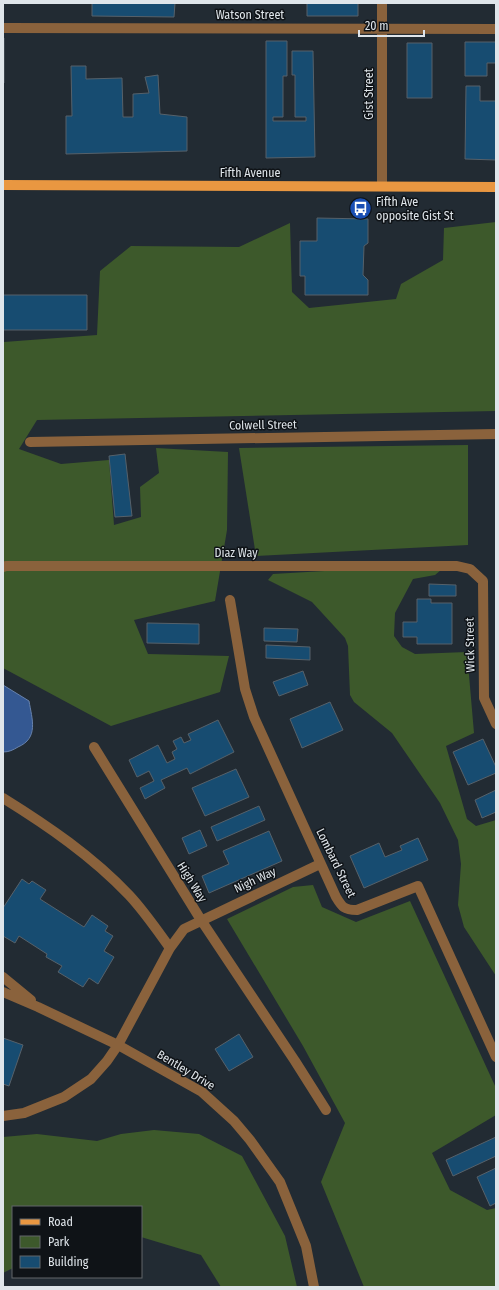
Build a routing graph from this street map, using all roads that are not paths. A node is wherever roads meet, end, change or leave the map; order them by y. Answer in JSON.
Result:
{"nodes":[{"id":1,"x":382,"y":3,"type":"edge"},
{"id":2,"x":3,"y":28,"type":"edge"},
{"id":3,"x":382,"y":28,"type":"junction"},
{"id":4,"x":496,"y":30,"type":"edge"},
{"id":5,"x":3,"y":185,"type":"edge"},
{"id":6,"x":382,"y":186,"type":"junction"},
{"id":7,"x":496,"y":187,"type":"edge"},
{"id":8,"x":496,"y":434,"type":"edge"},
{"id":9,"x":30,"y":442,"type":"dead end"},
{"id":10,"x":3,"y":567,"type":"edge"},
{"id":11,"x":470,"y":569,"type":"joint"},
{"id":12,"x":230,"y":600,"type":"dead end"},
{"id":13,"x":496,"y":724,"type":"edge"},
{"id":14,"x":94,"y":747,"type":"dead end"},
{"id":15,"x":3,"y":798,"type":"edge"},
{"id":16,"x":320,"y":864,"type":"junction"},
{"id":17,"x":200,"y":920,"type":"junction"},
{"id":18,"x":170,"y":948,"type":"junction"},
{"id":19,"x":3,"y":978,"type":"edge"},
{"id":20,"x":3,"y":992,"type":"edge"},
{"id":21,"x":38,"y":1007,"type":"junction"},
{"id":22,"x":118,"y":1045,"type":"junction"},
{"id":23,"x":496,"y":1057,"type":"edge"},
{"id":24,"x":326,"y":1110,"type":"dead end"},
{"id":25,"x":3,"y":1116,"type":"edge"},
{"id":26,"x":314,"y":1287,"type":"edge"}],
"edges":[{"from":1,"to":3,"type":"street","name":"Gist Street"},
{"from":2,"to":3,"type":"street","name":"Watson Street"},
{"from":3,"to":4,"type":"street","name":"Watson Street"},
{"from":3,"to":6,"type":"street","name":"Gist Street"},
{"from":5,"to":6,"type":"main road","name":"Fifth Avenue"},
{"from":6,"to":7,"type":"main road","name":"Fifth Avenue"},
{"from":8,"to":9,"type":"street","name":"Colwell Street"},
{"from":10,"to":11,"type":"street","name":"Diaz Way"},
{"from":11,"to":13,"type":"street","name":"Wick Street"},
{"from":12,"to":16,"type":"street","name":"Lombard Street"},
{"from":14,"to":17,"type":"street","name":"High Way"},
{"from":15,"to":18,"type":"street"},
{"from":16,"to":17,"type":"street","name":"Nigh Way"},
{"from":16,"to":23,"type":"street","name":"Lombard Street"},
{"from":17,"to":18,"type":"street","name":"High Way"},
{"from":17,"to":24,"type":"street"},
{"from":18,"to":22,"type":"street","name":"High Way"},
{"from":19,"to":21,"type":"street","name":"Bentley Drive"},
{"from":20,"to":21,"type":"street","name":"Bentley Drive"},
{"from":21,"to":22,"type":"street","name":"Bentley Drive"},
{"from":22,"to":25,"type":"street","name":"High Way"},
{"from":22,"to":26,"type":"street","name":"Bentley Drive"}]}
